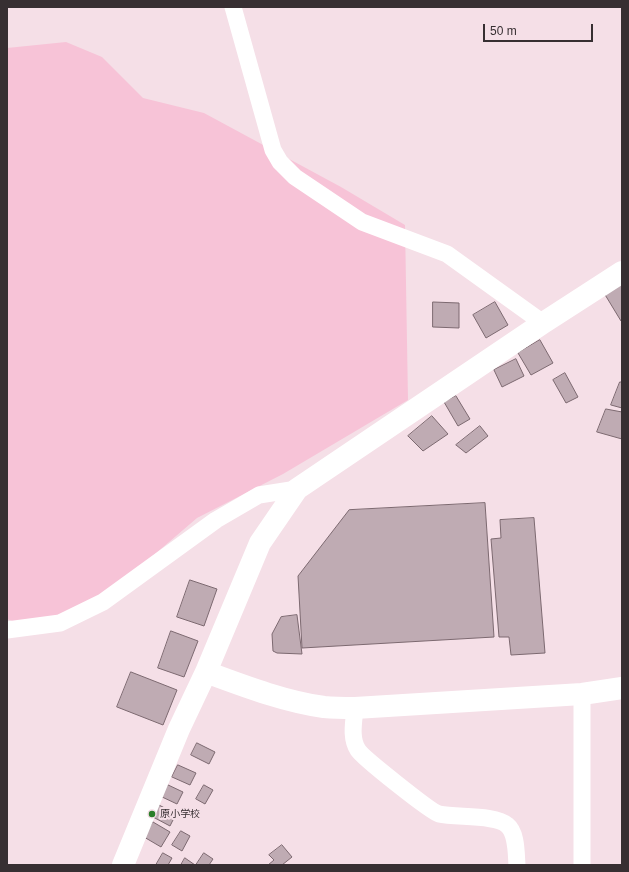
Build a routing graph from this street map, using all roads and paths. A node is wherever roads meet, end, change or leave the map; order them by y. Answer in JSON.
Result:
{"nodes":[{"id":1,"x":233,"y":7,"type":"edge"},
{"id":2,"x":622,"y":272,"type":"edge"},
{"id":3,"x":543,"y":323,"type":"junction"},
{"id":4,"x":297,"y":489,"type":"junction"},
{"id":5,"x":7,"y":630,"type":"edge"},
{"id":6,"x":206,"y":672,"type":"junction"},
{"id":7,"x":622,"y":688,"type":"edge"},
{"id":8,"x":582,"y":694,"type":"junction"},
{"id":9,"x":355,"y":708,"type":"junction"},
{"id":10,"x":122,"y":865,"type":"edge"},
{"id":11,"x":517,"y":865,"type":"edge"},
{"id":12,"x":582,"y":865,"type":"edge"}],
"edges":[{"from":1,"to":3,"type":"street"},
{"from":2,"to":3,"type":"street"},
{"from":3,"to":4,"type":"street"},
{"from":4,"to":5,"type":"street"},
{"from":4,"to":6,"type":"street"},
{"from":6,"to":9,"type":"street"},
{"from":6,"to":10,"type":"street"},
{"from":7,"to":8,"type":"street"},
{"from":8,"to":9,"type":"street"},
{"from":8,"to":12,"type":"street"},
{"from":9,"to":11,"type":"street"}]}
